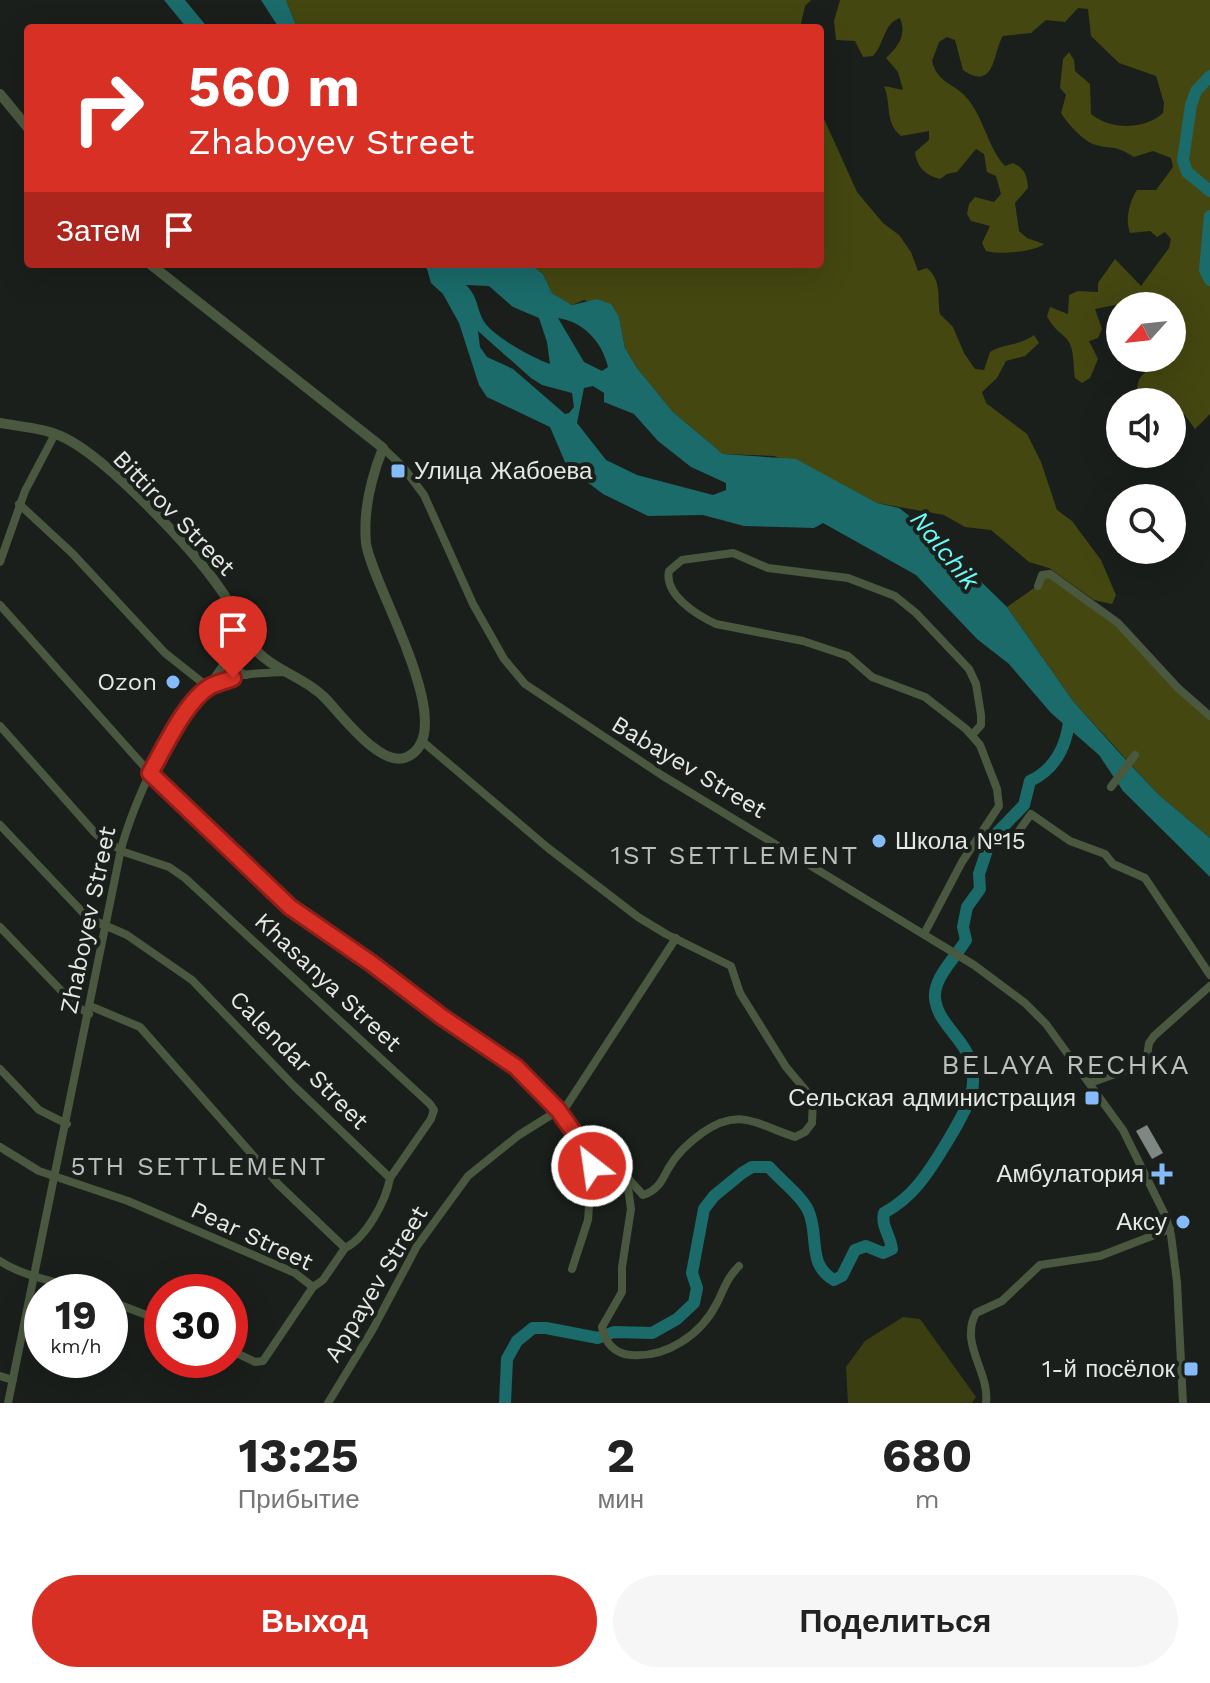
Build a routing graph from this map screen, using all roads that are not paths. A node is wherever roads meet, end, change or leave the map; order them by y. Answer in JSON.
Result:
{"nodes":[{"id":1,"x":0,"y":94,"type":"edge"},
{"id":2,"x":24,"y":123,"type":"edge"},
{"id":3,"x":155,"y":268,"type":"edge"},
{"id":4,"x":0,"y":423,"type":"edge"},
{"id":5,"x":55,"y":434,"type":"junction"},
{"id":6,"x":383,"y":448,"type":"junction"},
{"id":7,"x":19,"y":504,"type":"junction"},
{"id":8,"x":0,"y":562,"type":"edge"},
{"id":9,"x":1038,"y":586,"type":"dead end"},
{"id":10,"x":0,"y":605,"type":"edge"},
{"id":11,"x":235,"y":615,"type":"junction"},
{"id":12,"x":254,"y":648,"type":"junction"},
{"id":13,"x":234,"y":650,"type":"junction"},
{"id":14,"x":287,"y":672,"type":"junction"},
{"id":15,"x":251,"y":674,"type":"junction"},
{"id":16,"x":208,"y":687,"type":"junction"},
{"id":17,"x":1210,"y":716,"type":"edge"},
{"id":18,"x":0,"y":726,"type":"edge"},
{"id":19,"x":972,"y":735,"type":"junction"},
{"id":20,"x":422,"y":741,"type":"junction"},
{"id":21,"x":1134,"y":756,"type":"dead end"},
{"id":22,"x":150,"y":773,"type":"junction"},
{"id":23,"x":1112,"y":787,"type":"dead end"},
{"id":24,"x":0,"y":825,"type":"edge"},
{"id":25,"x":987,"y":832,"type":"junction"},
{"id":26,"x":121,"y":850,"type":"junction"},
{"id":27,"x":107,"y":926,"type":"junction"},
{"id":28,"x":0,"y":927,"type":"edge"},
{"id":29,"x":924,"y":934,"type":"junction"},
{"id":30,"x":676,"y":938,"type":"junction"},
{"id":31,"x":1210,"y":975,"type":"edge"},
{"id":32,"x":1210,"y":986,"type":"edge"},
{"id":33,"x":90,"y":1010,"type":"junction"},
{"id":34,"x":0,"y":1069,"type":"edge"},
{"id":35,"x":1090,"y":1083,"type":"junction"},
{"id":36,"x":558,"y":1110,"type":"junction"},
{"id":37,"x":566,"y":1121,"type":"junction"},
{"id":38,"x":67,"y":1124,"type":"junction"},
{"id":39,"x":0,"y":1147,"type":"edge"},
{"id":40,"x":56,"y":1176,"type":"junction"},
{"id":41,"x":390,"y":1178,"type":"junction"},
{"id":42,"x":627,"y":1180,"type":"junction"},
{"id":43,"x":1170,"y":1229,"type":"junction"},
{"id":44,"x":345,"y":1248,"type":"junction"},
{"id":45,"x":0,"y":1261,"type":"edge"},
{"id":46,"x":739,"y":1266,"type":"dead end"},
{"id":47,"x":572,"y":1269,"type":"dead end"},
{"id":48,"x":24,"y":1274,"type":"edge"},
{"id":49,"x":35,"y":1274,"type":"edge"},
{"id":50,"x":313,"y":1287,"type":"junction"},
{"id":51,"x":24,"y":1328,"type":"edge"},
{"id":52,"x":248,"y":1357,"type":"edge"},
{"id":53,"x":0,"y":1376,"type":"edge"},
{"id":54,"x":13,"y":1380,"type":"junction"},
{"id":55,"x":8,"y":1403,"type":"edge"},
{"id":56,"x":328,"y":1403,"type":"edge"},
{"id":57,"x":986,"y":1403,"type":"edge"},
{"id":58,"x":1183,"y":1403,"type":"edge"}],
"edges":[{"from":1,"to":2,"type":"street"},
{"from":3,"to":6,"type":"street","name":"Babayev Street"},
{"from":4,"to":5,"type":"street","name":"Bittirov Street"},
{"from":5,"to":7,"type":"street"},
{"from":5,"to":11,"type":"street","name":"Bittirov Street"},
{"from":6,"to":20,"type":"street"},
{"from":6,"to":29,"type":"street","name":"Babayev Street"},
{"from":7,"to":8,"type":"street"},
{"from":7,"to":16,"type":"street"},
{"from":9,"to":17,"type":"street"},
{"from":10,"to":22,"type":"street"},
{"from":11,"to":12,"type":"street","name":"Bittirov Street"},
{"from":11,"to":13,"type":"street"},
{"from":12,"to":13,"type":"street"},
{"from":12,"to":14,"type":"street","name":"Bittirov Street"},
{"from":12,"to":15,"type":"street"},
{"from":13,"to":15,"type":"street"},
{"from":13,"to":16,"type":"street","name":"Zhaboyev Street"},
{"from":14,"to":15,"type":"street"},
{"from":14,"to":20,"type":"street"},
{"from":15,"to":16,"type":"street"},
{"from":16,"to":22,"type":"street","name":"Zhaboyev Street"},
{"from":18,"to":26,"type":"street","name":"Khasanya Street"},
{"from":19,"to":19,"type":"street"},
{"from":19,"to":25,"type":"street"},
{"from":20,"to":30,"type":"street"},
{"from":21,"to":23,"type":"street"},
{"from":22,"to":26,"type":"street","name":"Zhaboyev Street"},
{"from":22,"to":36,"type":"street"},
{"from":24,"to":27,"type":"street","name":"Calendar Street"},
{"from":25,"to":29,"type":"street"},
{"from":25,"to":31,"type":"street"},
{"from":26,"to":27,"type":"street","name":"Zhaboyev Street"},
{"from":26,"to":41,"type":"street","name":"Khasanya Street"},
{"from":27,"to":33,"type":"street","name":"Zhaboyev Street"},
{"from":27,"to":41,"type":"street","name":"Calendar Street"},
{"from":28,"to":33,"type":"street"},
{"from":29,"to":35,"type":"street","name":"Babayev Street"},
{"from":30,"to":36,"type":"street","name":"Appayev Street"},
{"from":30,"to":42,"type":"street"},
{"from":32,"to":35,"type":"street"},
{"from":33,"to":38,"type":"street","name":"Zhaboyev Street"},
{"from":33,"to":44,"type":"street"},
{"from":34,"to":38,"type":"street"},
{"from":35,"to":43,"type":"street","name":"Babayev Street"},
{"from":36,"to":37,"type":"street"},
{"from":36,"to":56,"type":"street","name":"Appayev Street"},
{"from":37,"to":42,"type":"street"},
{"from":37,"to":47,"type":"street"},
{"from":38,"to":40,"type":"street","name":"Zhaboyev Street"},
{"from":39,"to":40,"type":"street","name":"Pear Street"},
{"from":40,"to":49,"type":"street","name":"Zhaboyev Street"},
{"from":40,"to":50,"type":"street","name":"Pear Street"},
{"from":41,"to":44,"type":"street"},
{"from":42,"to":46,"type":"street"},
{"from":43,"to":57,"type":"street"},
{"from":43,"to":58,"type":"street","name":"Babayev Street"},
{"from":44,"to":50,"type":"street"},
{"from":45,"to":48,"type":"street"},
{"from":50,"to":52,"type":"street","name":"Pear Street"},
{"from":51,"to":54,"type":"street","name":"Zhaboyev Street"},
{"from":53,"to":54,"type":"street"},
{"from":54,"to":55,"type":"street","name":"Zhaboyev Street"}]}
